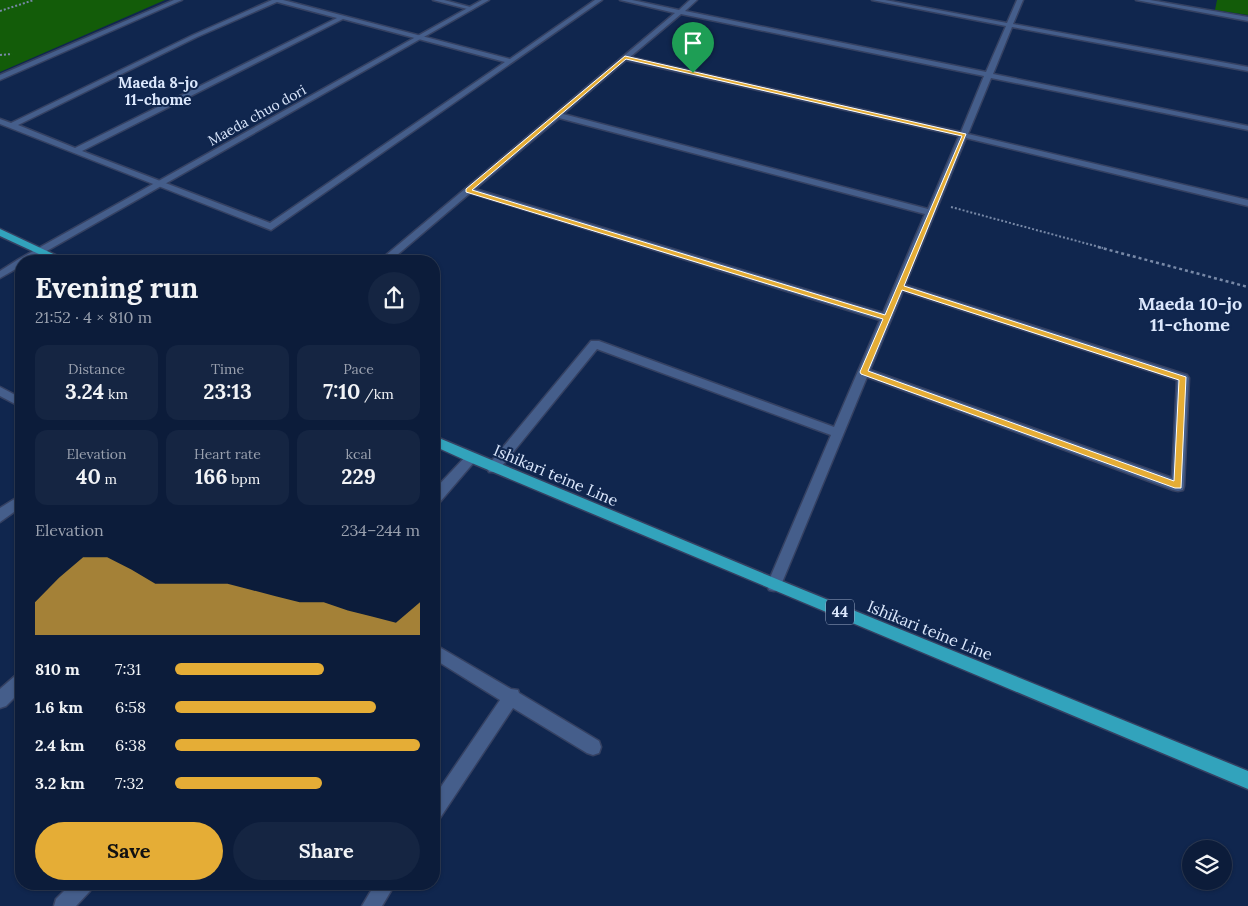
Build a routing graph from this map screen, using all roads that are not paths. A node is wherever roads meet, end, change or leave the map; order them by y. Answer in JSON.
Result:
{"nodes":[{"id":1,"x":179,"y":0,"type":"edge"},
{"id":2,"x":277,"y":0,"type":"edge"},
{"id":3,"x":436,"y":0,"type":"edge"},
{"id":4,"x":486,"y":0,"type":"edge"},
{"id":5,"x":599,"y":0,"type":"edge"},
{"id":6,"x":623,"y":0,"type":"edge"},
{"id":7,"x":694,"y":0,"type":"edge"},
{"id":8,"x":875,"y":0,"type":"edge"},
{"id":9,"x":1020,"y":0,"type":"edge"},
{"id":10,"x":1139,"y":0,"type":"edge"},
{"id":11,"x":471,"y":8,"type":"junction"},
{"id":12,"x":680,"y":12,"type":"junction"},
{"id":13,"x":343,"y":17,"type":"junction"},
{"id":14,"x":1248,"y":18,"type":"edge"},
{"id":15,"x":1010,"y":25,"type":"junction"},
{"id":16,"x":420,"y":37,"type":"junction"},
{"id":17,"x":625,"y":58,"type":"junction"},
{"id":18,"x":511,"y":61,"type":"junction"},
{"id":19,"x":1248,"y":69,"type":"edge"},
{"id":20,"x":990,"y":75,"type":"junction"},
{"id":21,"x":0,"y":78,"type":"edge"},
{"id":22,"x":557,"y":115,"type":"junction"},
{"id":23,"x":0,"y":120,"type":"edge"},
{"id":24,"x":12,"y":125,"type":"junction"},
{"id":25,"x":1248,"y":128,"type":"edge"},
{"id":26,"x":964,"y":135,"type":"junction"},
{"id":27,"x":76,"y":151,"type":"junction"},
{"id":28,"x":158,"y":184,"type":"junction"},
{"id":29,"x":468,"y":190,"type":"junction"},
{"id":30,"x":1248,"y":203,"type":"edge"},
{"id":31,"x":934,"y":208,"type":"junction"},
{"id":32,"x":0,"y":232,"type":"edge"},
{"id":33,"x":40,"y":251,"type":"junction"},
{"id":34,"x":33,"y":255,"type":"edge"},
{"id":35,"x":48,"y":255,"type":"edge"},
{"id":36,"x":391,"y":255,"type":"edge"},
{"id":37,"x":15,"y":266,"type":"edge"},
{"id":38,"x":0,"y":274,"type":"edge"},
{"id":39,"x":900,"y":287,"type":"junction"},
{"id":40,"x":887,"y":318,"type":"junction"},
{"id":41,"x":864,"y":372,"type":"junction"},
{"id":42,"x":0,"y":391,"type":"edge"},
{"id":43,"x":15,"y":400,"type":"edge"},
{"id":44,"x":838,"y":433,"type":"junction"},
{"id":45,"x":440,"y":443,"type":"edge"},
{"id":46,"x":471,"y":458,"type":"junction"},
{"id":47,"x":493,"y":468,"type":"junction"},
{"id":48,"x":440,"y":492,"type":"edge"},
{"id":49,"x":15,"y":505,"type":"edge"},
{"id":50,"x":0,"y":516,"type":"edge"},
{"id":51,"x":774,"y":585,"type":"junction"},
{"id":52,"x":440,"y":654,"type":"edge"},
{"id":53,"x":15,"y":686,"type":"edge"},
{"id":54,"x":512,"y":696,"type":"junction"},
{"id":55,"x":0,"y":700,"type":"edge"},
{"id":56,"x":593,"y":747,"type":"dead end"},
{"id":57,"x":1248,"y":780,"type":"edge"},
{"id":58,"x":440,"y":803,"type":"edge"},
{"id":59,"x":78,"y":890,"type":"edge"},
{"id":60,"x":382,"y":890,"type":"edge"},
{"id":61,"x":63,"y":906,"type":"edge"},
{"id":62,"x":371,"y":906,"type":"edge"}],
"edges":[{"from":1,"to":21,"type":"street"},
{"from":2,"to":13,"type":"street"},
{"from":2,"to":24,"type":"street"},
{"from":3,"to":11,"type":"street"},
{"from":4,"to":11,"type":"street","name":"Maeda chuo dori"},
{"from":5,"to":18,"type":"street"},
{"from":6,"to":12,"type":"street"},
{"from":7,"to":12,"type":"street"},
{"from":8,"to":15,"type":"street"},
{"from":9,"to":15,"type":"street"},
{"from":10,"to":14,"type":"street"},
{"from":11,"to":16,"type":"street","name":"Maeda chuo dori"},
{"from":12,"to":17,"type":"street"},
{"from":12,"to":20,"type":"street"},
{"from":13,"to":16,"type":"street"},
{"from":13,"to":27,"type":"street"},
{"from":15,"to":19,"type":"street"},
{"from":15,"to":20,"type":"street"},
{"from":16,"to":18,"type":"street"},
{"from":16,"to":28,"type":"street","name":"Maeda chuo dori"},
{"from":17,"to":22,"type":"street"},
{"from":17,"to":26,"type":"street"},
{"from":18,"to":28,"type":"street"},
{"from":20,"to":25,"type":"street"},
{"from":20,"to":26,"type":"street"},
{"from":22,"to":29,"type":"street"},
{"from":22,"to":31,"type":"street"},
{"from":23,"to":24,"type":"street"},
{"from":24,"to":27,"type":"street"},
{"from":26,"to":30,"type":"street"},
{"from":26,"to":31,"type":"street"},
{"from":27,"to":28,"type":"street"},
{"from":28,"to":33,"type":"street","name":"Maeda chuo dori"},
{"from":29,"to":36,"type":"street"},
{"from":29,"to":40,"type":"street"},
{"from":31,"to":39,"type":"street"},
{"from":32,"to":33,"type":"main road"},
{"from":33,"to":34,"type":"street","name":"Maeda chuo dori"},
{"from":33,"to":35,"type":"main road"},
{"from":37,"to":38,"type":"street","name":"Maeda chuo dori"},
{"from":39,"to":40,"type":"street"},
{"from":39,"to":41,"type":"street"},
{"from":40,"to":41,"type":"street"},
{"from":41,"to":44,"type":"street"},
{"from":42,"to":43,"type":"street"},
{"from":44,"to":47,"type":"street"},
{"from":44,"to":51,"type":"street"},
{"from":45,"to":46,"type":"main road","name":"Ishikari teine Line","number":"44"},
{"from":46,"to":47,"type":"main road","name":"Ishikari teine Line","number":"44"},
{"from":46,"to":48,"type":"street"},
{"from":47,"to":51,"type":"main road","name":"Ishikari teine Line","number":"44"},
{"from":49,"to":50,"type":"street"},
{"from":51,"to":57,"type":"main road","name":"Ishikari teine Line","number":"44"},
{"from":52,"to":54,"type":"street"},
{"from":53,"to":55,"type":"street"},
{"from":54,"to":56,"type":"street"},
{"from":54,"to":58,"type":"street"},
{"from":59,"to":61,"type":"street"},
{"from":60,"to":62,"type":"street"}]}
